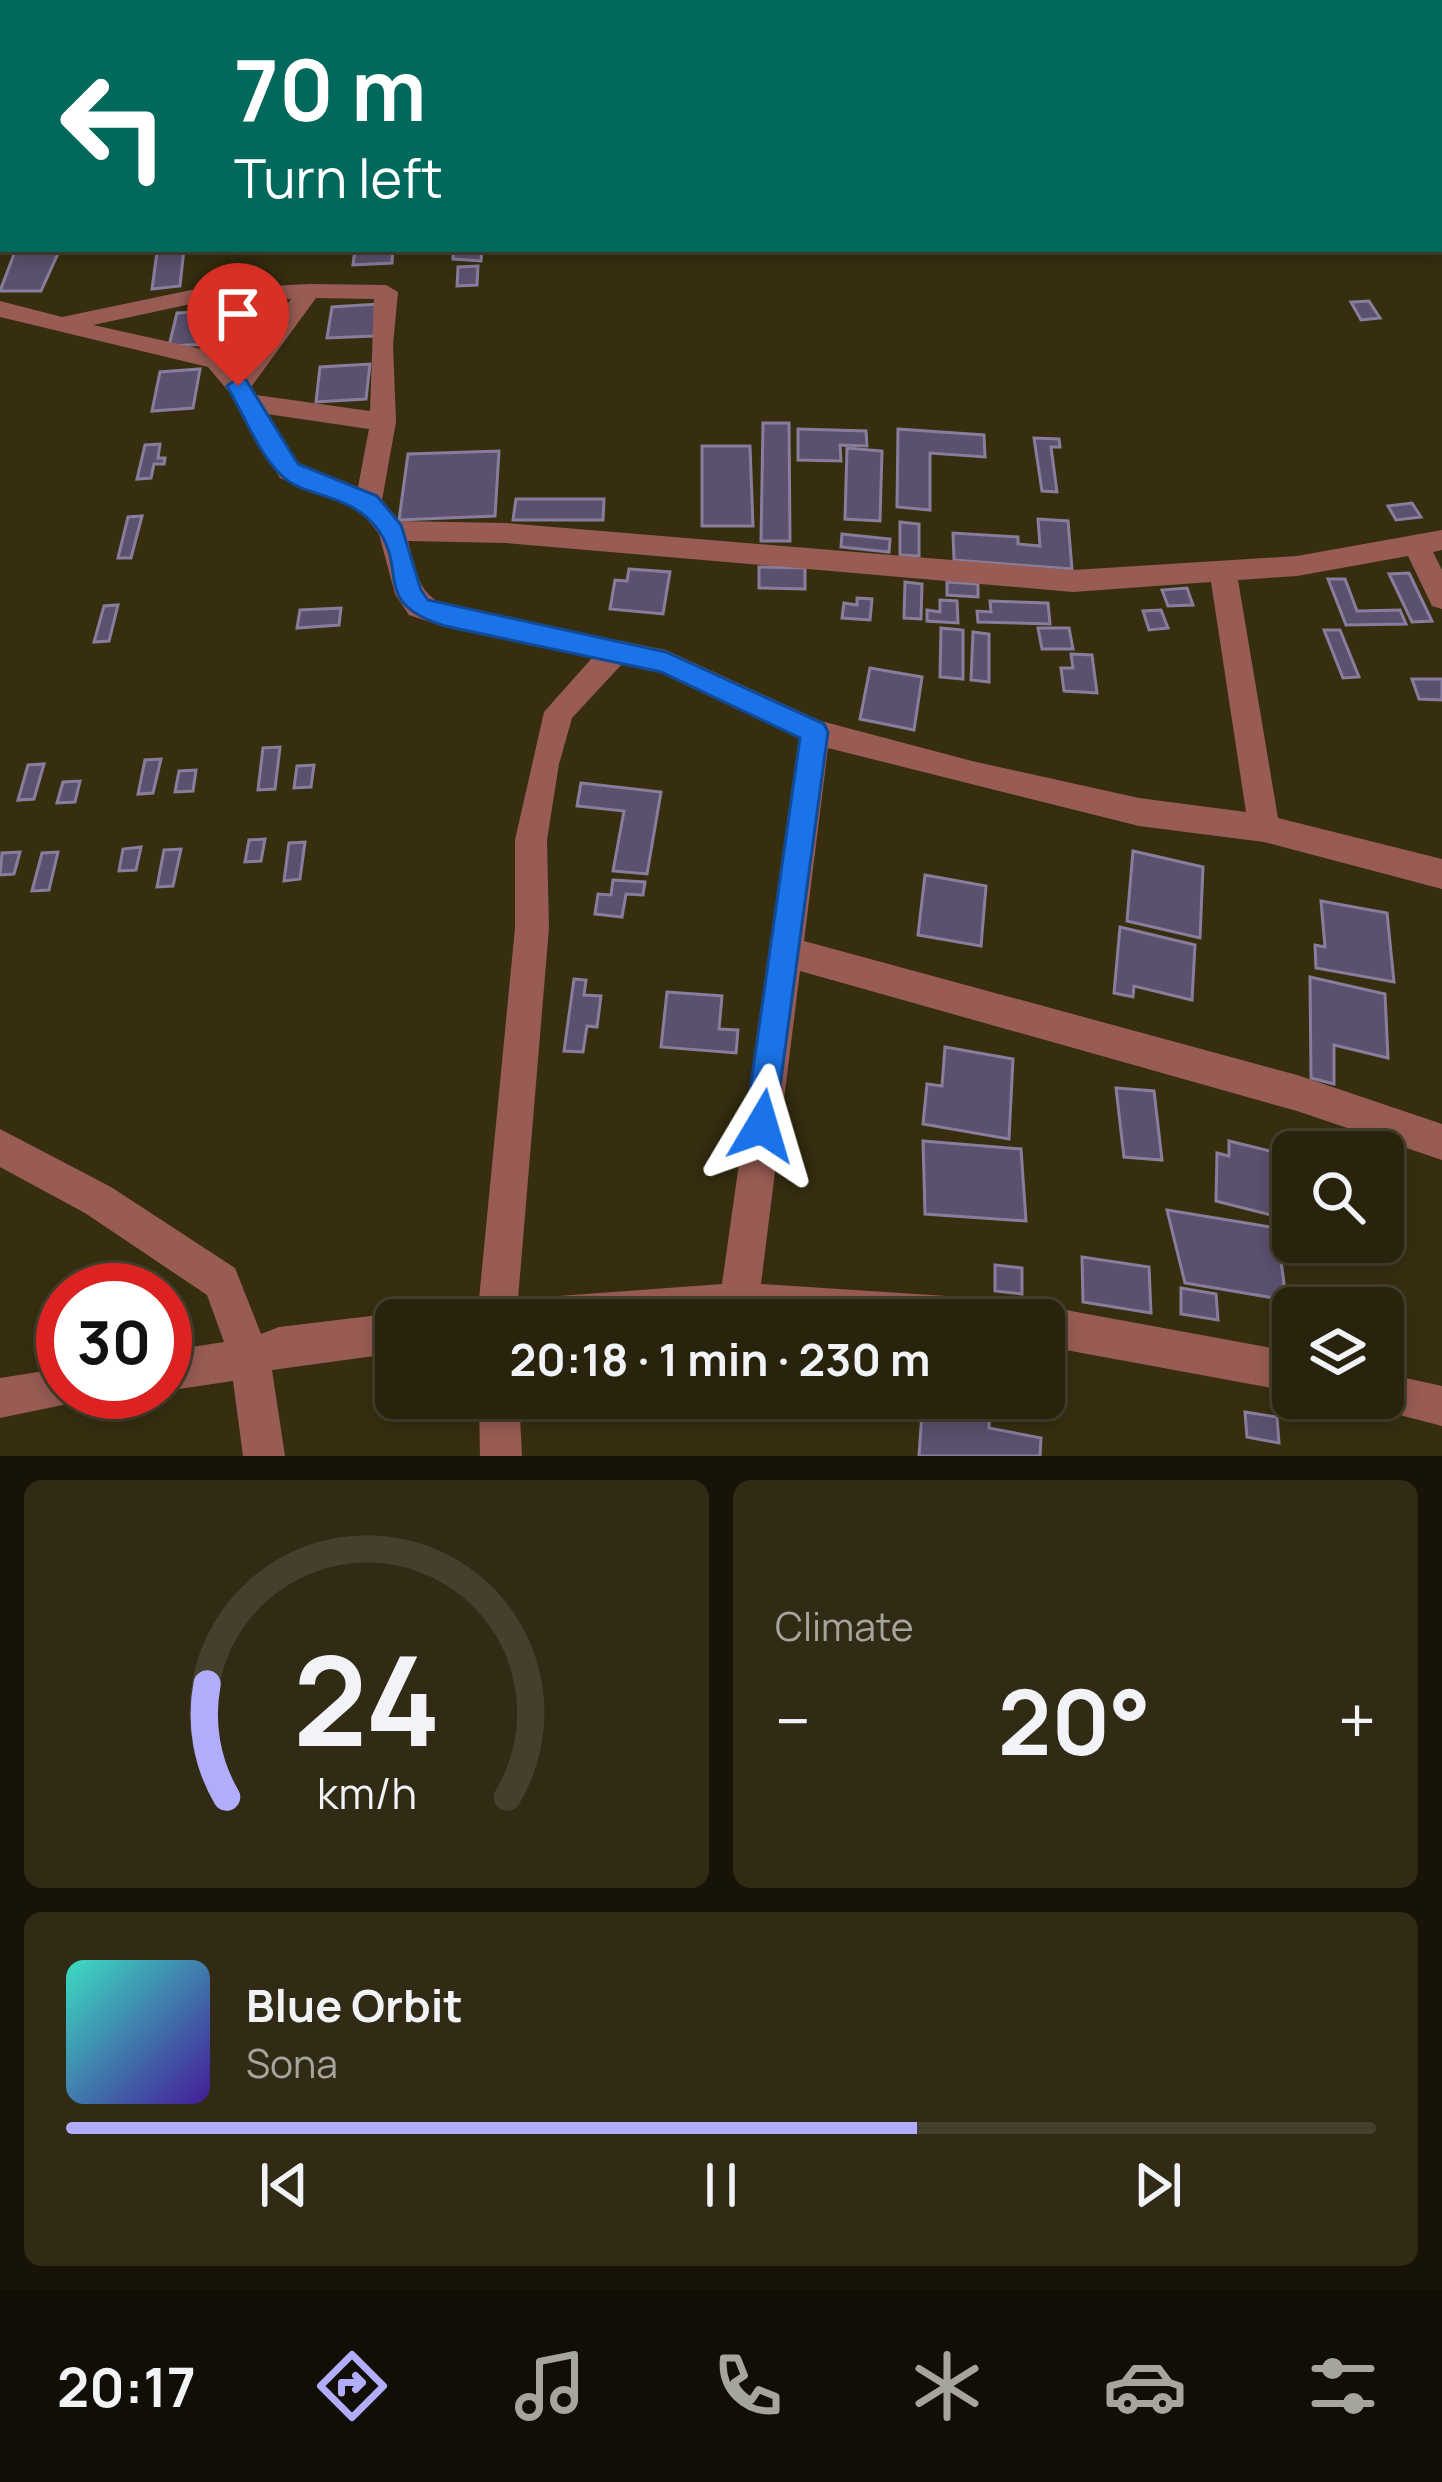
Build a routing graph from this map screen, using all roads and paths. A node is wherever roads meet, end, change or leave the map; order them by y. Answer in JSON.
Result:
{"nodes":[{"id":1,"x":310,"y":292,"type":"junction"},
{"id":2,"x":0,"y":309,"type":"edge"},
{"id":3,"x":68,"y":323,"type":"junction"},
{"id":4,"x":242,"y":394,"type":"junction"},
{"id":5,"x":383,"y":422,"type":"junction"},
{"id":6,"x":368,"y":502,"type":"junction"},
{"id":7,"x":392,"y":531,"type":"junction"},
{"id":8,"x":1430,"y":544,"type":"edge"},
{"id":9,"x":1223,"y":573,"type":"junction"},
{"id":10,"x":1442,"y":598,"type":"edge"},
{"id":11,"x":616,"y":652,"type":"junction"},
{"id":12,"x":815,"y":732,"type":"junction"},
{"id":13,"x":1264,"y":827,"type":"junction"},
{"id":14,"x":1442,"y":874,"type":"edge"},
{"id":15,"x":784,"y":950,"type":"junction"},
{"id":16,"x":1442,"y":1142,"type":"edge"},
{"id":17,"x":0,"y":1147,"type":"edge"},
{"id":18,"x":499,"y":1299,"type":"edge"},
{"id":19,"x":739,"y":1299,"type":"edge"},
{"id":20,"x":1065,"y":1331,"type":"edge"},
{"id":21,"x":375,"y":1336,"type":"edge"},
{"id":22,"x":250,"y":1358,"type":"junction"},
{"id":23,"x":192,"y":1367,"type":"edge"},
{"id":24,"x":1272,"y":1368,"type":"edge"},
{"id":25,"x":36,"y":1392,"type":"edge"},
{"id":26,"x":0,"y":1398,"type":"edge"},
{"id":27,"x":1404,"y":1398,"type":"edge"},
{"id":28,"x":1442,"y":1406,"type":"edge"},
{"id":29,"x":500,"y":1419,"type":"edge"},
{"id":30,"x":264,"y":1456,"type":"edge"},
{"id":31,"x":501,"y":1456,"type":"edge"}],
"edges":[{"from":1,"to":3,"type":"street"},
{"from":1,"to":4,"type":"street"},
{"from":1,"to":5,"type":"street"},
{"from":2,"to":3,"type":"street"},
{"from":3,"to":4,"type":"street"},
{"from":4,"to":5,"type":"street"},
{"from":4,"to":6,"type":"street"},
{"from":5,"to":6,"type":"street"},
{"from":6,"to":7,"type":"street"},
{"from":7,"to":9,"type":"street"},
{"from":7,"to":11,"type":"street"},
{"from":8,"to":9,"type":"street"},
{"from":8,"to":10,"type":"street"},
{"from":9,"to":13,"type":"street"},
{"from":11,"to":12,"type":"street"},
{"from":11,"to":18,"type":"street"},
{"from":12,"to":13,"type":"street"},
{"from":12,"to":15,"type":"street"},
{"from":13,"to":14,"type":"street"},
{"from":15,"to":16,"type":"street"},
{"from":15,"to":19,"type":"street"},
{"from":17,"to":22,"type":"street"},
{"from":20,"to":24,"type":"street"},
{"from":21,"to":22,"type":"street"},
{"from":22,"to":23,"type":"street"},
{"from":22,"to":30,"type":"street"},
{"from":25,"to":26,"type":"street"},
{"from":27,"to":28,"type":"street"},
{"from":29,"to":31,"type":"street"}]}
